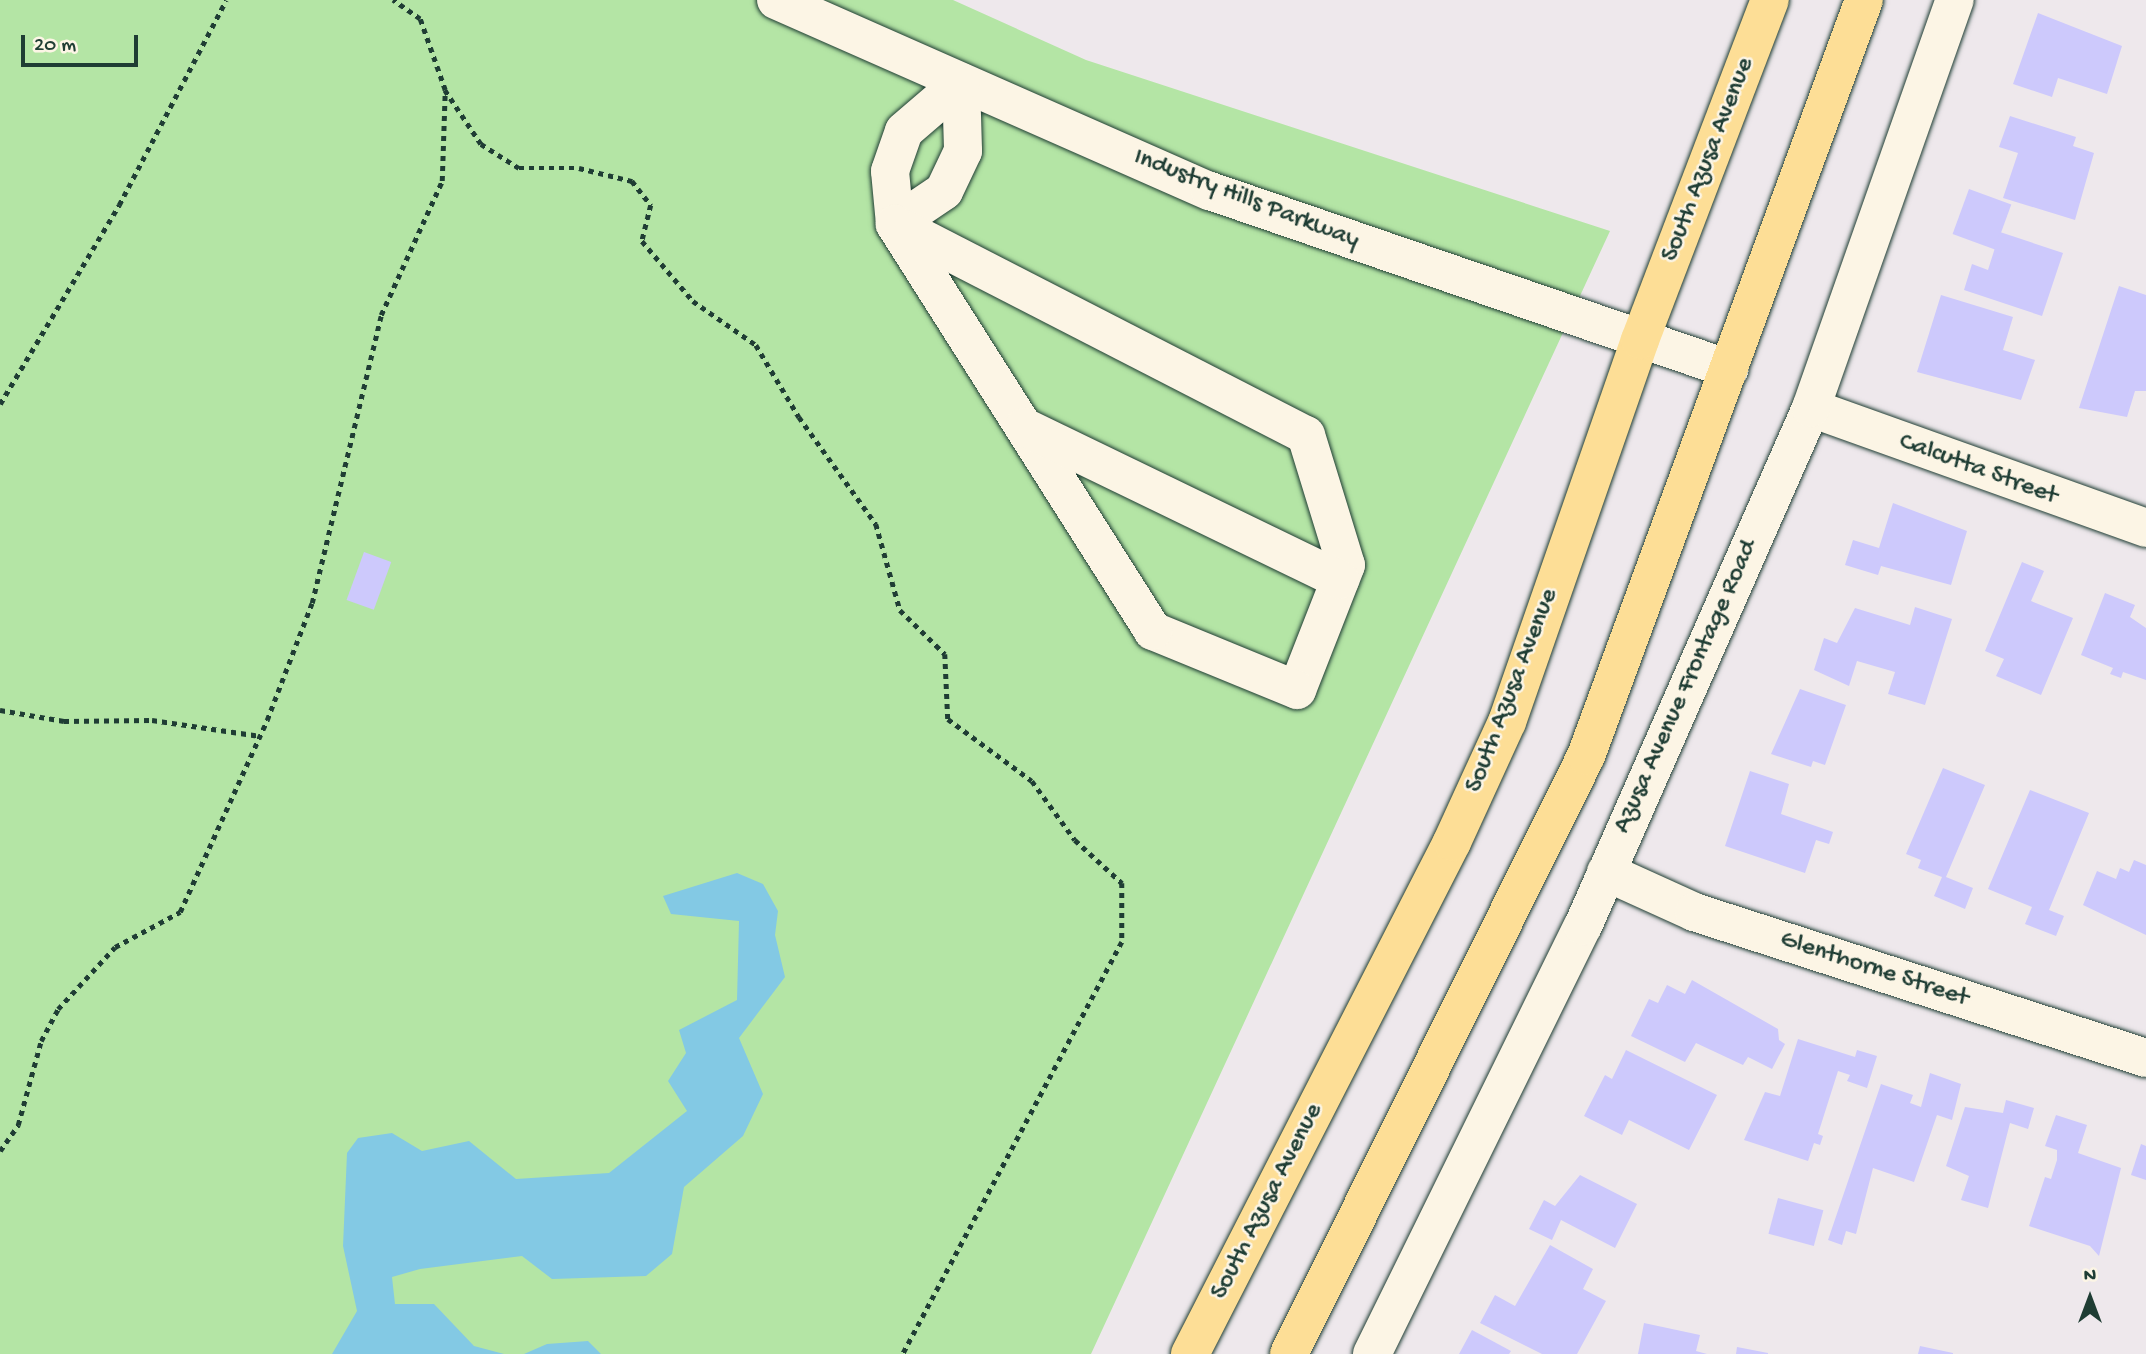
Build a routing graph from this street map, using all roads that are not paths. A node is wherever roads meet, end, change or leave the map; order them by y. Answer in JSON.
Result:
{"nodes":[{"id":1,"x":776,"y":0,"type":"edge"},
{"id":2,"x":1770,"y":0,"type":"edge"},
{"id":3,"x":1864,"y":0,"type":"edge"},
{"id":4,"x":1955,"y":0,"type":"edge"},
{"id":5,"x":961,"y":82,"type":"junction"},
{"id":6,"x":895,"y":224,"type":"junction"},
{"id":7,"x":1640,"y":340,"type":"junction"},
{"id":8,"x":1729,"y":369,"type":"junction"},
{"id":9,"x":1811,"y":408,"type":"junction"},
{"id":10,"x":1023,"y":426,"type":"junction"},
{"id":11,"x":2146,"y":528,"type":"edge"},
{"id":12,"x":1340,"y":580,"type":"junction"},
{"id":13,"x":1606,"y":872,"type":"junction"},
{"id":14,"x":2146,"y":1058,"type":"edge"},
{"id":15,"x":1190,"y":1354,"type":"edge"},
{"id":16,"x":1289,"y":1354,"type":"edge"},
{"id":17,"x":1371,"y":1354,"type":"edge"}],
"edges":[{"from":1,"to":5,"type":"street","name":"Industry Hills Parkway"},
{"from":2,"to":7,"type":"main road","name":"South Azusa Avenue"},
{"from":3,"to":8,"type":"main road"},
{"from":4,"to":9,"type":"street","name":"Azusa Avenue Frontage Road"},
{"from":5,"to":6,"type":"street"},
{"from":5,"to":6,"type":"street"},
{"from":5,"to":7,"type":"street","name":"Industry Hills Parkway"},
{"from":6,"to":10,"type":"street"},
{"from":6,"to":12,"type":"street"},
{"from":7,"to":8,"type":"street","name":"Industry Hills Parkway"},
{"from":7,"to":15,"type":"main road","name":"South Azusa Avenue"},
{"from":8,"to":16,"type":"main road"},
{"from":9,"to":11,"type":"street","name":"Calcutta Street"},
{"from":9,"to":13,"type":"street","name":"Azusa Avenue Frontage Road"},
{"from":10,"to":12,"type":"street"},
{"from":10,"to":12,"type":"street"},
{"from":13,"to":14,"type":"street","name":"Glenthorne Street"},
{"from":13,"to":17,"type":"street","name":"Azusa Avenue Frontage Road"}]}
